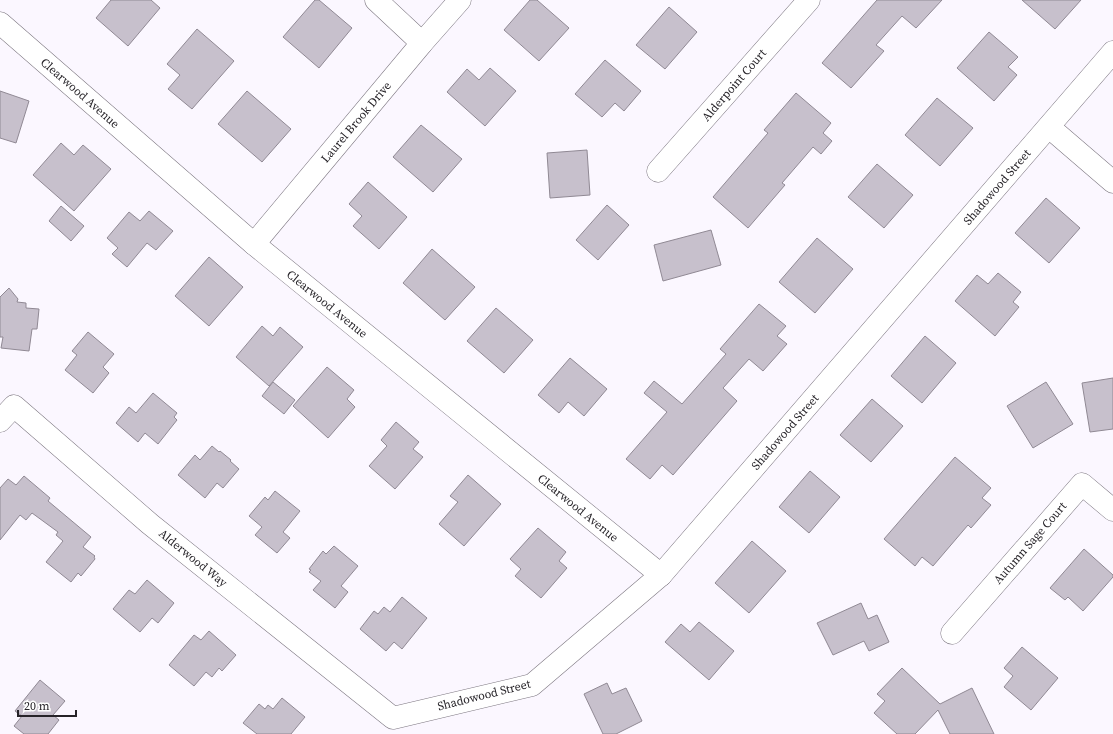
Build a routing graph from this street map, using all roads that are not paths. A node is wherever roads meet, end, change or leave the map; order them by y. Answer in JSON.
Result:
{"nodes":[{"id":1,"x":376,"y":0,"type":"edge"},
{"id":2,"x":460,"y":0,"type":"edge"},
{"id":3,"x":809,"y":0,"type":"edge"},
{"id":4,"x":0,"y":23,"type":"edge"},
{"id":5,"x":422,"y":43,"type":"junction"},
{"id":6,"x":1113,"y":52,"type":"edge"},
{"id":7,"x":1049,"y":127,"type":"junction"},
{"id":8,"x":658,"y":171,"type":"dead end"},
{"id":9,"x":1113,"y":182,"type":"edge"},
{"id":10,"x":254,"y":244,"type":"junction"},
{"id":11,"x":0,"y":421,"type":"edge"},
{"id":12,"x":1113,"y":510,"type":"edge"},
{"id":13,"x":661,"y":575,"type":"junction"},
{"id":14,"x":952,"y":633,"type":"dead end"},
{"id":15,"x":392,"y":718,"type":"joint"}],
"edges":[{"from":1,"to":5,"type":"street"},
{"from":2,"to":5,"type":"street","name":"Laurel Brook Drive"},
{"from":3,"to":8,"type":"street","name":"Alderpoint Court"},
{"from":4,"to":10,"type":"street","name":"Clearwood Avenue"},
{"from":5,"to":10,"type":"street","name":"Laurel Brook Drive"},
{"from":6,"to":7,"type":"street","name":"Shadowood Street"},
{"from":7,"to":9,"type":"street"},
{"from":7,"to":13,"type":"street","name":"Shadowood Street"},
{"from":10,"to":13,"type":"street","name":"Clearwood Avenue"},
{"from":11,"to":15,"type":"street","name":"Alderwood Way"},
{"from":12,"to":14,"type":"street","name":"Autumn Sage Court"},
{"from":13,"to":15,"type":"street","name":"Shadowood Street"}]}
